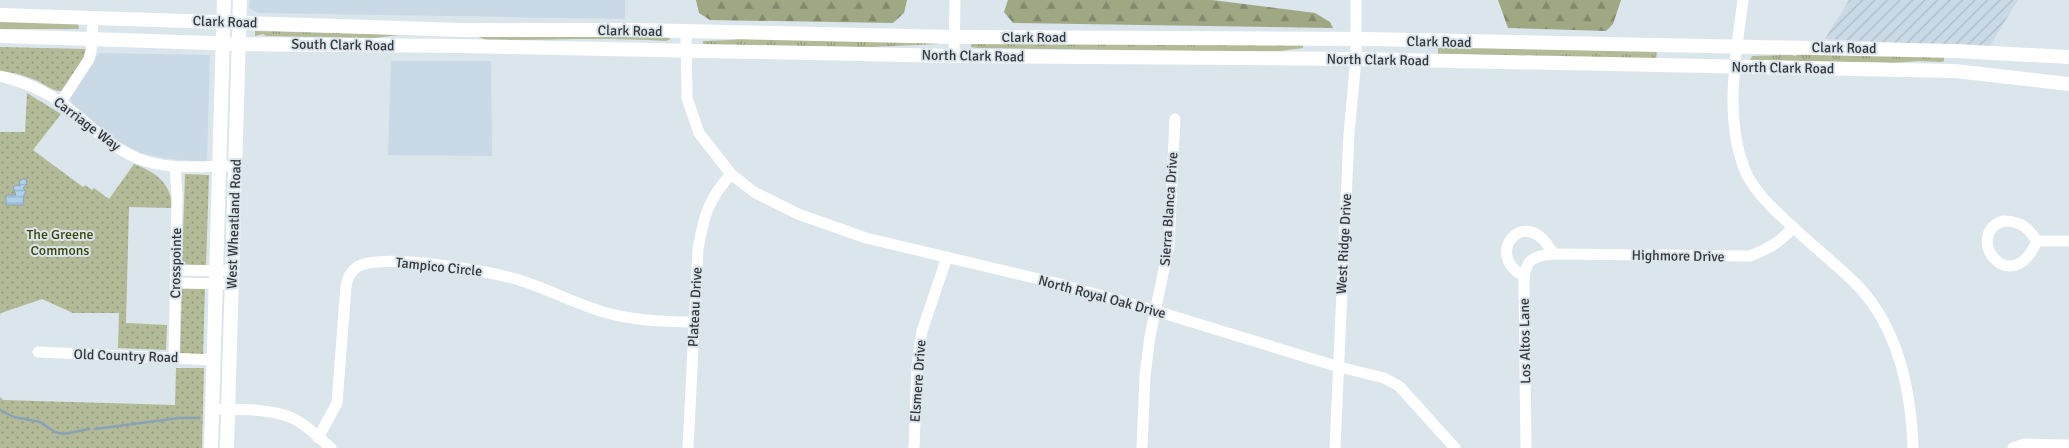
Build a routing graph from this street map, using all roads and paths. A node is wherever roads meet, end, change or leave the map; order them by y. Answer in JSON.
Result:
{"nodes":[{"id":1,"x":224,"y":0,"type":"edge"},
{"id":2,"x":240,"y":0,"type":"edge"},
{"id":3,"x":955,"y":0,"type":"edge"},
{"id":4,"x":1356,"y":0,"type":"edge"},
{"id":5,"x":1742,"y":0,"type":"edge"},
{"id":6,"x":0,"y":15,"type":"edge"},
{"id":7,"x":93,"y":19,"type":"junction"},
{"id":8,"x":223,"y":22,"type":"junction"},
{"id":9,"x":240,"y":22,"type":"junction"},
{"id":10,"x":461,"y":30,"type":"junction"},
{"id":11,"x":686,"y":32,"type":"junction"},
{"id":12,"x":0,"y":36,"type":"edge"},
{"id":13,"x":954,"y":37,"type":"junction"},
{"id":14,"x":92,"y":38,"type":"junction"},
{"id":15,"x":1356,"y":40,"type":"junction"},
{"id":16,"x":222,"y":43,"type":"junction"},
{"id":17,"x":239,"y":44,"type":"junction"},
{"id":18,"x":460,"y":46,"type":"junction"},
{"id":19,"x":1737,"y":46,"type":"junction"},
{"id":20,"x":687,"y":51,"type":"junction"},
{"id":21,"x":954,"y":56,"type":"junction"},
{"id":22,"x":2069,"y":56,"type":"edge"},
{"id":23,"x":1356,"y":59,"type":"junction"},
{"id":24,"x":1734,"y":66,"type":"junction"},
{"id":25,"x":0,"y":76,"type":"edge"},
{"id":26,"x":2069,"y":84,"type":"edge"},
{"id":27,"x":61,"y":102,"type":"junction"},
{"id":28,"x":1174,"y":119,"type":"dead end"},
{"id":29,"x":219,"y":166,"type":"junction"},
{"id":30,"x":235,"y":166,"type":"junction"},
{"id":31,"x":175,"y":168,"type":"junction"},
{"id":32,"x":731,"y":174,"type":"junction"},
{"id":33,"x":1793,"y":228,"type":"junction"},
{"id":34,"x":2069,"y":240,"type":"edge"},
{"id":35,"x":2037,"y":241,"type":"junction"},
{"id":36,"x":1553,"y":254,"type":"junction"},
{"id":37,"x":947,"y":257,"type":"junction"},
{"id":38,"x":176,"y":270,"type":"junction"},
{"id":39,"x":1524,"y":276,"type":"junction"},
{"id":40,"x":216,"y":277,"type":"junction"},
{"id":41,"x":232,"y":278,"type":"junction"},
{"id":42,"x":176,"y":283,"type":"junction"},
{"id":43,"x":1156,"y":311,"type":"junction"},
{"id":44,"x":694,"y":322,"type":"junction"},
{"id":45,"x":38,"y":352,"type":"dead end"},
{"id":46,"x":174,"y":358,"type":"junction"},
{"id":47,"x":214,"y":360,"type":"junction"},
{"id":48,"x":1339,"y":367,"type":"junction"},
{"id":49,"x":212,"y":410,"type":"junction"},
{"id":50,"x":228,"y":410,"type":"junction"},
{"id":51,"x":318,"y":438,"type":"junction"},
{"id":52,"x":2069,"y":445,"type":"edge"},
{"id":53,"x":211,"y":448,"type":"edge"},
{"id":54,"x":227,"y":448,"type":"edge"},
{"id":55,"x":331,"y":448,"type":"edge"},
{"id":56,"x":688,"y":448,"type":"edge"},
{"id":57,"x":914,"y":448,"type":"edge"},
{"id":58,"x":1142,"y":448,"type":"edge"},
{"id":59,"x":1335,"y":448,"type":"edge"},
{"id":60,"x":1455,"y":448,"type":"edge"},
{"id":61,"x":1526,"y":448,"type":"edge"},
{"id":62,"x":1914,"y":448,"type":"edge"},
{"id":63,"x":2013,"y":448,"type":"edge"}],
"edges":[{"from":1,"to":8,"type":"main road","name":"West Wheatland Road"},
{"from":2,"to":9,"type":"main road","name":"West Wheatland Road"},
{"from":3,"to":13,"type":"street"},
{"from":4,"to":15,"type":"street","name":"West Ridge Drive"},
{"from":5,"to":19,"type":"street"},
{"from":6,"to":7,"type":"main road","name":"Clark Road"},
{"from":7,"to":8,"type":"main road","name":"Clark Road"},
{"from":7,"to":14,"type":"street"},
{"from":8,"to":9,"type":"main road","name":"Clark Road"},
{"from":8,"to":16,"type":"main road","name":"West Wheatland Road"},
{"from":9,"to":10,"type":"main road","name":"Clark Road"},
{"from":9,"to":17,"type":"main road","name":"West Wheatland Road"},
{"from":10,"to":11,"type":"main road","name":"Clark Road"},
{"from":10,"to":18,"type":"main road"},
{"from":11,"to":13,"type":"main road","name":"Clark Road"},
{"from":11,"to":20,"type":"street","name":"North Royal Oak Drive"},
{"from":12,"to":14,"type":"main road","name":"South Clark Road"},
{"from":13,"to":15,"type":"main road","name":"Clark Road"},
{"from":13,"to":21,"type":"street"},
{"from":14,"to":16,"type":"main road","name":"South Clark Road"},
{"from":14,"to":27,"type":"street"},
{"from":15,"to":19,"type":"main road","name":"Clark Road"},
{"from":15,"to":23,"type":"street","name":"West Ridge Drive"},
{"from":16,"to":17,"type":"main road","name":"South Clark Road"},
{"from":16,"to":29,"type":"main road","name":"West Wheatland Road"},
{"from":17,"to":18,"type":"main road","name":"South Clark Road"},
{"from":17,"to":30,"type":"main road","name":"West Wheatland Road"},
{"from":18,"to":20,"type":"main road","name":"South Clark Road"},
{"from":19,"to":22,"type":"main road","name":"Clark Road"},
{"from":19,"to":24,"type":"street"},
{"from":20,"to":21,"type":"main road","name":"North Clark Road"},
{"from":20,"to":32,"type":"street","name":"North Royal Oak Drive"},
{"from":21,"to":23,"type":"main road","name":"North Clark Road"},
{"from":23,"to":24,"type":"main road","name":"North Clark Road"},
{"from":23,"to":48,"type":"street","name":"West Ridge Drive"},
{"from":24,"to":26,"type":"main road","name":"North Clark Road"},
{"from":24,"to":33,"type":"street"},
{"from":25,"to":27,"type":"street","name":"Carriage Way"},
{"from":27,"to":31,"type":"street","name":"Carriage Way"},
{"from":28,"to":43,"type":"street","name":"Sierra Blanca Drive"},
{"from":29,"to":30,"type":"street","name":"Carriage Way"},
{"from":29,"to":31,"type":"street","name":"Carriage Way"},
{"from":29,"to":40,"type":"main road","name":"West Wheatland Road"},
{"from":30,"to":41,"type":"main road","name":"West Wheatland Road"},
{"from":31,"to":38,"type":"street","name":"Crosspointe"},
{"from":32,"to":37,"type":"street","name":"North Royal Oak Drive"},
{"from":32,"to":44,"type":"street","name":"Plateau Drive"},
{"from":33,"to":36,"type":"street","name":"Highmore Drive"},
{"from":33,"to":62,"type":"street"},
{"from":34,"to":35,"type":"street"},
{"from":35,"to":35,"type":"street"},
{"from":36,"to":39,"type":"street"},
{"from":36,"to":39,"type":"street"},
{"from":37,"to":43,"type":"street","name":"North Royal Oak Drive"},
{"from":37,"to":57,"type":"street","name":"Elsmere Drive"},
{"from":38,"to":40,"type":"street"},
{"from":38,"to":42,"type":"street","name":"Crosspointe"},
{"from":39,"to":61,"type":"street","name":"Los Altos Lane"},
{"from":40,"to":41,"type":"street"},
{"from":40,"to":42,"type":"street"},
{"from":40,"to":47,"type":"main road","name":"West Wheatland Road"},
{"from":41,"to":50,"type":"main road","name":"West Wheatland Road"},
{"from":42,"to":46,"type":"street","name":"Crosspointe"},
{"from":43,"to":48,"type":"street","name":"North Royal Oak Drive"},
{"from":43,"to":58,"type":"street","name":"Sierra Blanca Drive"},
{"from":44,"to":51,"type":"street","name":"Tampico Circle"},
{"from":44,"to":56,"type":"street","name":"Plateau Drive"},
{"from":45,"to":46,"type":"street","name":"Old Country Road"},
{"from":46,"to":47,"type":"street","name":"Old Country Road"},
{"from":47,"to":49,"type":"main road","name":"West Wheatland Road"},
{"from":48,"to":59,"type":"street","name":"West Ridge Drive"},
{"from":48,"to":60,"type":"street","name":"North Royal Oak Drive"},
{"from":49,"to":50,"type":"street"},
{"from":49,"to":53,"type":"main road","name":"West Wheatland Road"},
{"from":50,"to":51,"type":"street"},
{"from":50,"to":54,"type":"main road","name":"West Wheatland Road"},
{"from":51,"to":55,"type":"street"},
{"from":52,"to":63,"type":"street"}]}
